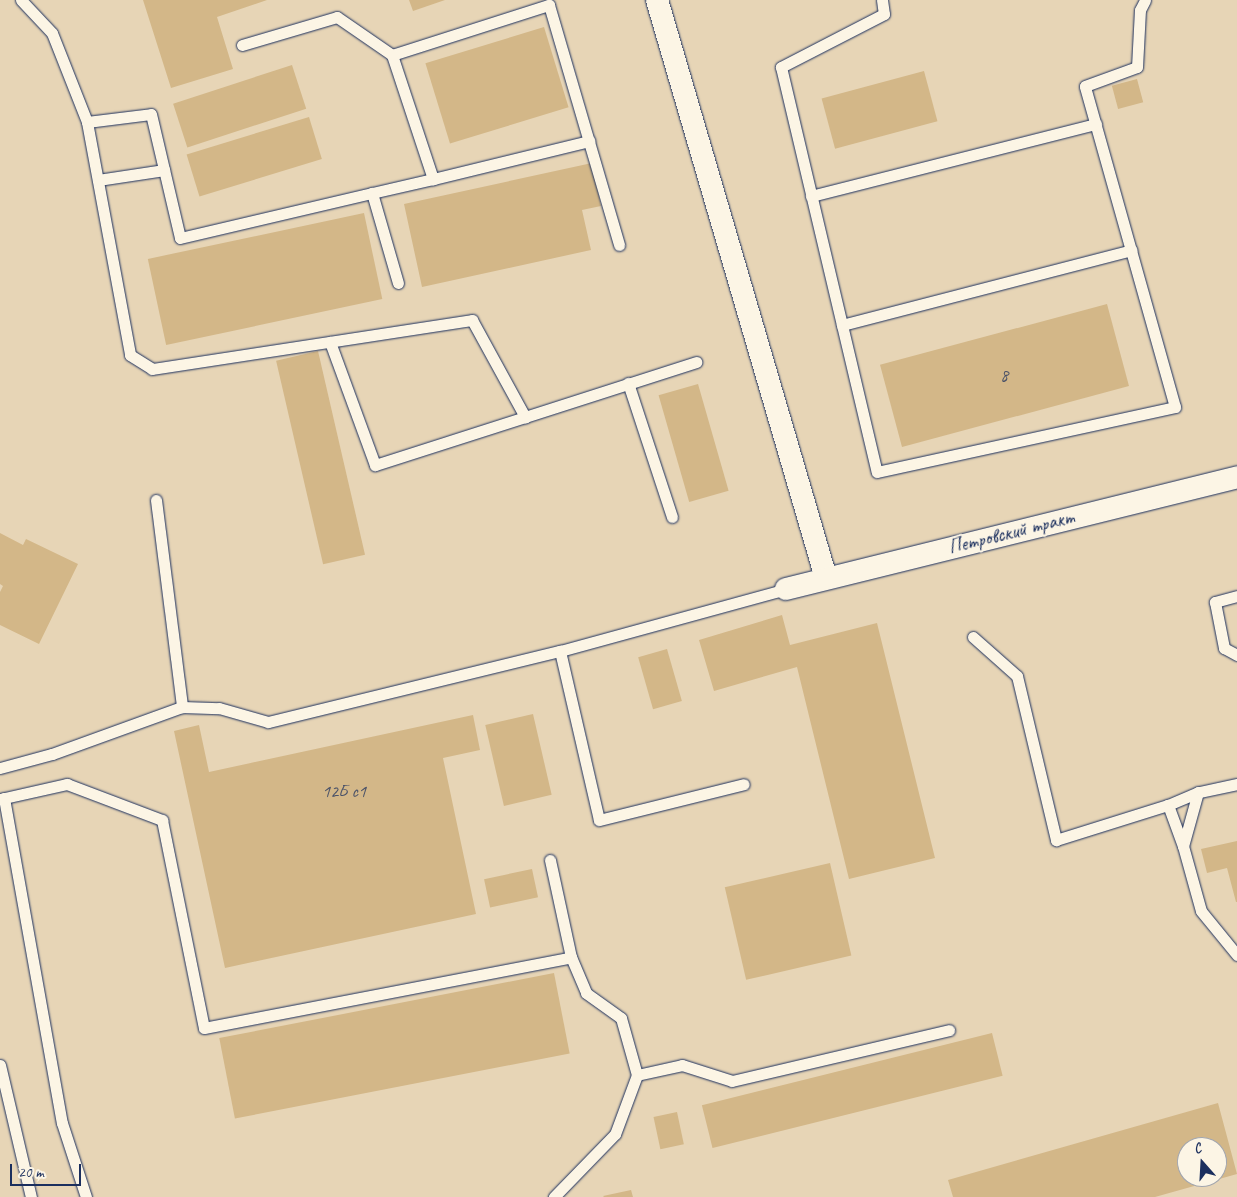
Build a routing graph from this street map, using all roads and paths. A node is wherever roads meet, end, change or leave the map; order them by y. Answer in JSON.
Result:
{"nodes":[{"id":1,"x":21,"y":0,"type":"edge"},
{"id":2,"x":657,"y":0,"type":"edge"},
{"id":3,"x":882,"y":0,"type":"edge"},
{"id":4,"x":1145,"y":0,"type":"edge"},
{"id":5,"x":242,"y":45,"type":"dead end"},
{"id":6,"x":392,"y":55,"type":"junction"},
{"id":7,"x":87,"y":122,"type":"junction"},
{"id":8,"x":1096,"y":124,"type":"junction"},
{"id":9,"x":589,"y":141,"type":"junction"},
{"id":10,"x":164,"y":170,"type":"junction"},
{"id":11,"x":98,"y":180,"type":"junction"},
{"id":12,"x":433,"y":180,"type":"junction"},
{"id":13,"x":372,"y":193,"type":"junction"},
{"id":14,"x":811,"y":196,"type":"junction"},
{"id":15,"x":619,"y":245,"type":"dead end"},
{"id":16,"x":1131,"y":250,"type":"junction"},
{"id":17,"x":398,"y":283,"type":"dead end"},
{"id":18,"x":842,"y":325,"type":"junction"},
{"id":19,"x":330,"y":342,"type":"junction"},
{"id":20,"x":696,"y":362,"type":"dead end"},
{"id":21,"x":628,"y":383,"type":"junction"},
{"id":22,"x":525,"y":416,"type":"junction"},
{"id":23,"x":1237,"y":477,"type":"edge"},
{"id":24,"x":156,"y":500,"type":"dead end"},
{"id":25,"x":672,"y":517,"type":"dead end"},
{"id":26,"x":826,"y":578,"type":"junction"},
{"id":27,"x":786,"y":589,"type":"joint"},
{"id":28,"x":1237,"y":596,"type":"edge"},
{"id":29,"x":973,"y":637,"type":"dead end"},
{"id":30,"x":560,"y":651,"type":"junction"},
{"id":31,"x":1237,"y":655,"type":"edge"},
{"id":32,"x":182,"y":707,"type":"junction"},
{"id":33,"x":0,"y":768,"type":"edge"},
{"id":34,"x":744,"y":784,"type":"dead end"},
{"id":35,"x":1237,"y":784,"type":"edge"},
{"id":36,"x":1198,"y":792,"type":"junction"},
{"id":37,"x":2,"y":798,"type":"edge"},
{"id":38,"x":1168,"y":805,"type":"junction"},
{"id":39,"x":1183,"y":846,"type":"junction"},
{"id":40,"x":550,"y":860,"type":"dead end"},
{"id":41,"x":1237,"y":955,"type":"edge"},
{"id":42,"x":571,"y":957,"type":"junction"},
{"id":43,"x":950,"y":1030,"type":"dead end"},
{"id":44,"x":0,"y":1065,"type":"edge"},
{"id":45,"x":637,"y":1075,"type":"junction"},
{"id":46,"x":31,"y":1197,"type":"edge"},
{"id":47,"x":86,"y":1197,"type":"edge"},
{"id":48,"x":554,"y":1197,"type":"edge"}],
"edges":[{"from":1,"to":7,"type":"lane"},
{"from":2,"to":26,"type":"street"},
{"from":3,"to":14,"type":"lane"},
{"from":4,"to":8,"type":"lane"},
{"from":5,"to":6,"type":"lane"},
{"from":6,"to":9,"type":"lane"},
{"from":6,"to":12,"type":"lane"},
{"from":7,"to":10,"type":"lane"},
{"from":7,"to":11,"type":"lane"},
{"from":8,"to":14,"type":"lane"},
{"from":8,"to":16,"type":"lane"},
{"from":9,"to":12,"type":"lane"},
{"from":9,"to":15,"type":"lane"},
{"from":10,"to":11,"type":"lane"},
{"from":10,"to":13,"type":"lane"},
{"from":11,"to":19,"type":"lane"},
{"from":12,"to":13,"type":"lane"},
{"from":13,"to":17,"type":"lane"},
{"from":14,"to":18,"type":"lane"},
{"from":16,"to":18,"type":"lane"},
{"from":16,"to":18,"type":"lane"},
{"from":19,"to":22,"type":"lane"},
{"from":19,"to":22,"type":"lane"},
{"from":20,"to":21,"type":"lane"},
{"from":21,"to":22,"type":"lane"},
{"from":21,"to":25,"type":"lane"},
{"from":23,"to":26,"type":"street","name":"Петровский тракт"},
{"from":24,"to":32,"type":"lane"},
{"from":26,"to":27,"type":"street","name":"Петровский тракт"},
{"from":27,"to":30,"type":"lane"},
{"from":28,"to":31,"type":"lane"},
{"from":29,"to":38,"type":"lane"},
{"from":30,"to":32,"type":"lane"},
{"from":30,"to":34,"type":"lane"},
{"from":32,"to":33,"type":"lane"},
{"from":35,"to":36,"type":"lane"},
{"from":36,"to":38,"type":"lane"},
{"from":36,"to":39,"type":"lane"},
{"from":37,"to":42,"type":"lane"},
{"from":37,"to":47,"type":"lane"},
{"from":38,"to":39,"type":"lane"},
{"from":39,"to":41,"type":"lane"},
{"from":40,"to":42,"type":"lane"},
{"from":42,"to":45,"type":"lane"},
{"from":43,"to":45,"type":"lane"},
{"from":44,"to":46,"type":"lane"},
{"from":45,"to":48,"type":"lane"}]}
